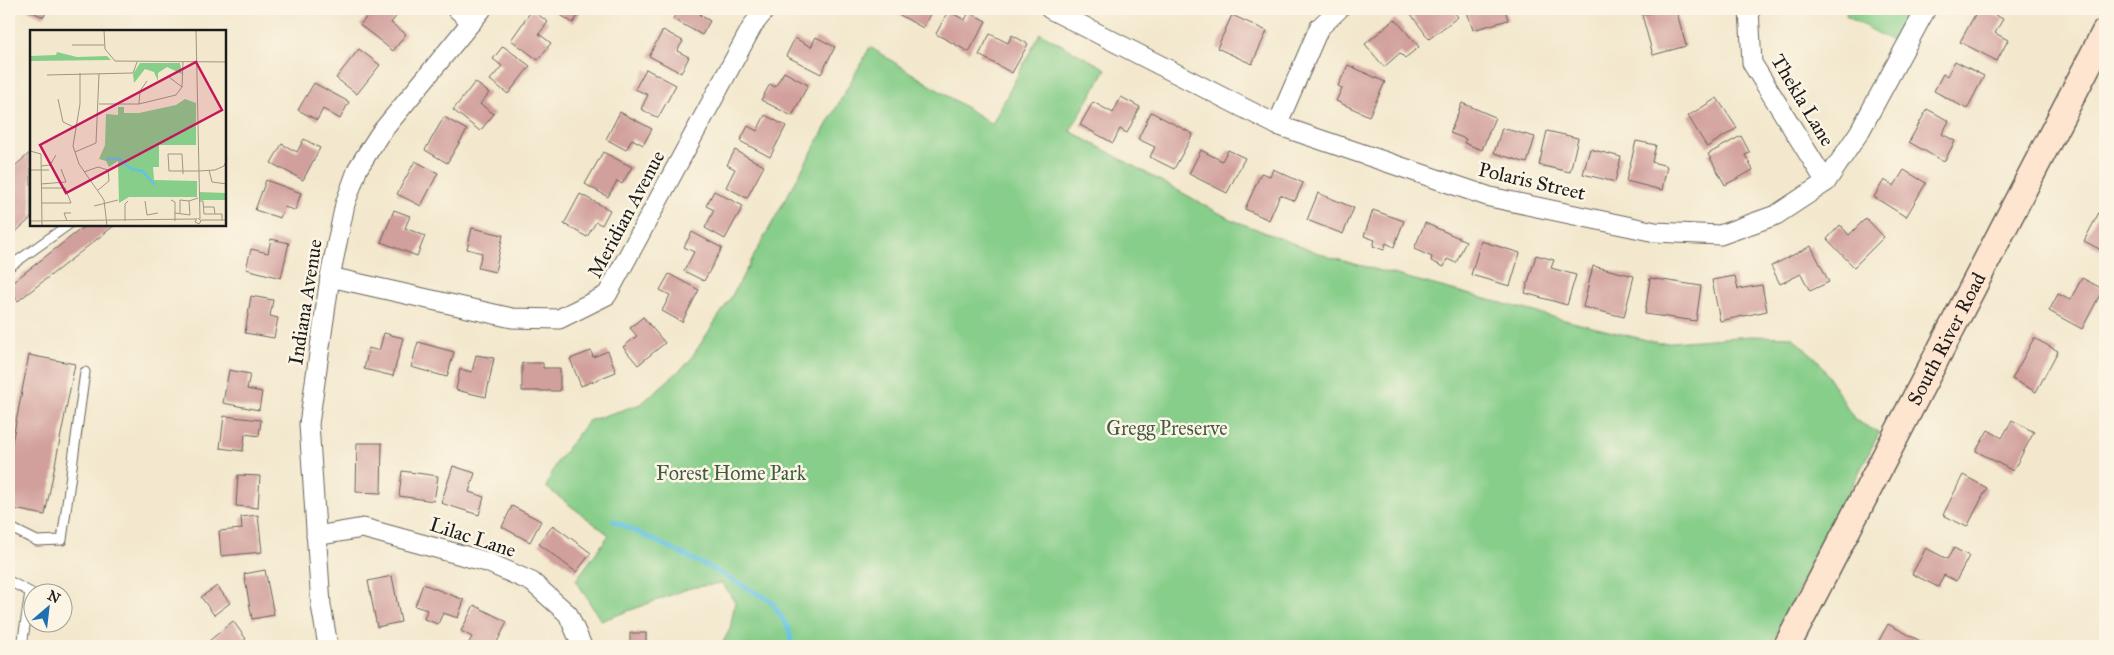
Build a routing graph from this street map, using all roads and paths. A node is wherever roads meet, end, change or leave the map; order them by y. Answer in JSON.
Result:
{"nodes":[{"id":1,"x":457,"y":9,"type":"edge"},
{"id":2,"x":766,"y":9,"type":"edge"},
{"id":3,"x":1051,"y":9,"type":"edge"},
{"id":4,"x":1339,"y":9,"type":"edge"},
{"id":5,"x":1926,"y":9,"type":"edge"},
{"id":6,"x":1749,"y":10,"type":"edge"},
{"id":7,"x":477,"y":15,"type":"edge"},
{"id":8,"x":2105,"y":32,"type":"edge"},
{"id":9,"x":1277,"y":125,"type":"junction"},
{"id":10,"x":1826,"y":182,"type":"junction"},
{"id":11,"x":67,"y":226,"type":"edge"},
{"id":12,"x":9,"y":266,"type":"edge"},
{"id":13,"x":330,"y":278,"type":"junction"},
{"id":14,"x":86,"y":372,"type":"dead end"},
{"id":15,"x":9,"y":527,"type":"edge"},
{"id":16,"x":316,"y":536,"type":"junction"},
{"id":17,"x":9,"y":581,"type":"edge"},
{"id":18,"x":22,"y":646,"type":"edge"},
{"id":19,"x":328,"y":646,"type":"edge"},
{"id":20,"x":582,"y":646,"type":"edge"},
{"id":21,"x":1787,"y":646,"type":"edge"}],
"edges":[{"from":1,"to":7,"type":"street"},
{"from":2,"to":13,"type":"street","name":"Meridian Avenue"},
{"from":3,"to":9,"type":"street","name":"Polaris Street"},
{"from":4,"to":9,"type":"street"},
{"from":5,"to":10,"type":"street","name":"Polaris Street"},
{"from":6,"to":10,"type":"street","name":"Thekla Lane"},
{"from":7,"to":13,"type":"street","name":"Indiana Avenue"},
{"from":8,"to":21,"type":"street","name":"South River Road"},
{"from":9,"to":10,"type":"street","name":"Polaris Street"},
{"from":11,"to":12,"type":"lane"},
{"from":13,"to":16,"type":"street","name":"Indiana Avenue"},
{"from":14,"to":15,"type":"lane"},
{"from":16,"to":19,"type":"street","name":"Indiana Avenue"},
{"from":16,"to":20,"type":"street","name":"Lilac Lane"},
{"from":17,"to":18,"type":"lane"}]}
